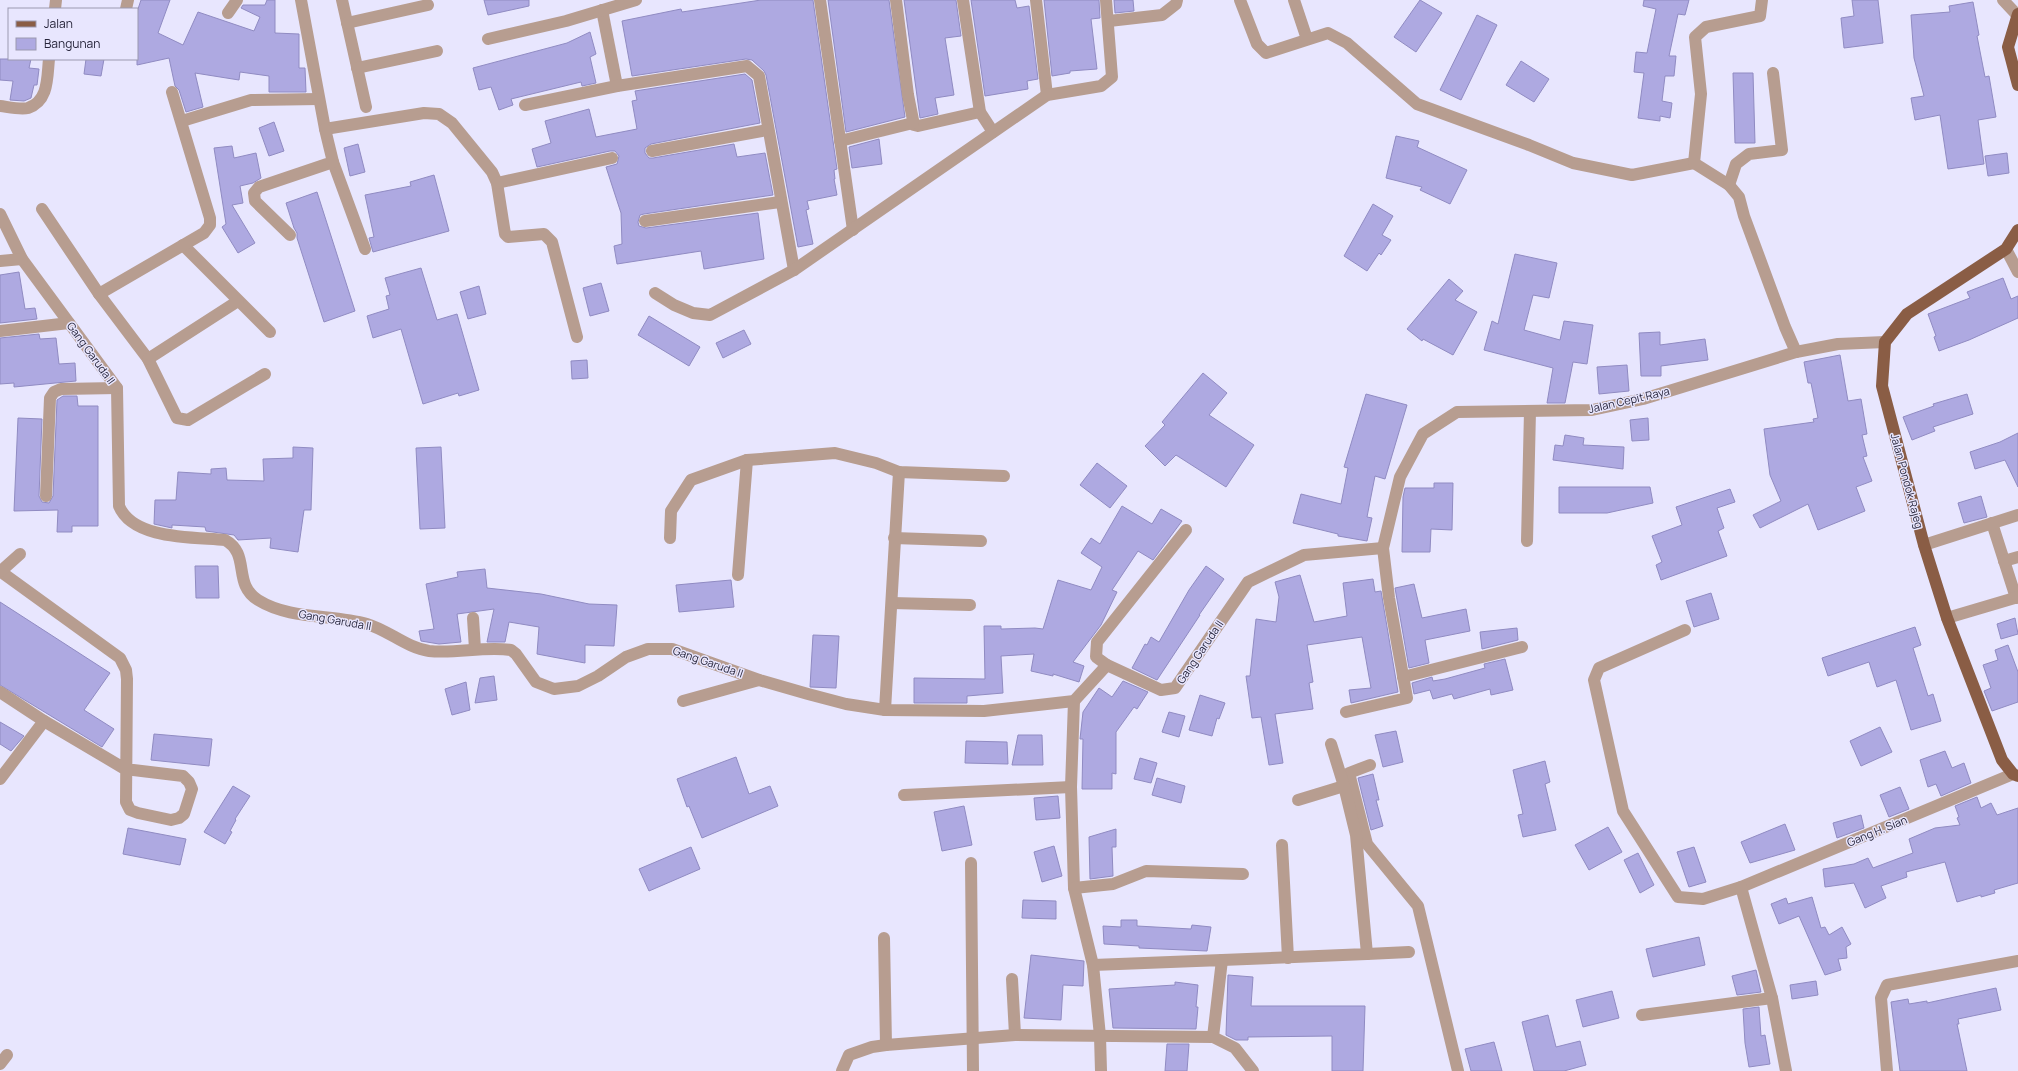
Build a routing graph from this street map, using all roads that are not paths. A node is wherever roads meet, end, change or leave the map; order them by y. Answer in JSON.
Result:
{"nodes":[{"id":1,"x":237,"y":0,"type":"edge"},
{"id":2,"x":301,"y":0,"type":"edge"},
{"id":3,"x":342,"y":0,"type":"edge"},
{"id":4,"x":636,"y":0,"type":"edge"},
{"id":5,"x":820,"y":0,"type":"edge"},
{"id":6,"x":896,"y":0,"type":"edge"},
{"id":7,"x":963,"y":0,"type":"edge"},
{"id":8,"x":1036,"y":0,"type":"edge"},
{"id":9,"x":1106,"y":0,"type":"edge"},
{"id":10,"x":1177,"y":0,"type":"edge"},
{"id":11,"x":1240,"y":0,"type":"edge"},
{"id":12,"x":1294,"y":0,"type":"edge"},
{"id":13,"x":1762,"y":0,"type":"edge"},
{"id":14,"x":2003,"y":0,"type":"edge"},
{"id":15,"x":428,"y":5,"type":"dead end"},
{"id":16,"x":602,"y":10,"type":"junction"},
{"id":17,"x":228,"y":13,"type":"dead end"},
{"id":18,"x":2017,"y":14,"type":"edge"},
{"id":19,"x":1109,"y":21,"type":"junction"},
{"id":20,"x":347,"y":23,"type":"junction"},
{"id":21,"x":488,"y":39,"type":"dead end"},
{"id":22,"x":1307,"y":39,"type":"junction"},
{"id":23,"x":437,"y":51,"type":"dead end"},
{"id":24,"x":49,"y":60,"type":"edge"},
{"id":25,"x":357,"y":68,"type":"junction"},
{"id":26,"x":1773,"y":73,"type":"dead end"},
{"id":27,"x":2018,"y":85,"type":"edge"},
{"id":28,"x":617,"y":86,"type":"junction"},
{"id":29,"x":172,"y":92,"type":"dead end"},
{"id":30,"x":1047,"y":95,"type":"junction"},
{"id":31,"x":319,"y":99,"type":"junction"},
{"id":32,"x":525,"y":105,"type":"dead end"},
{"id":33,"x":0,"y":106,"type":"edge"},
{"id":34,"x":366,"y":108,"type":"dead end"},
{"id":35,"x":980,"y":112,"type":"junction"},
{"id":36,"x":182,"y":121,"type":"junction"},
{"id":37,"x":913,"y":124,"type":"junction"},
{"id":38,"x":324,"y":129,"type":"junction"},
{"id":39,"x":767,"y":130,"type":"junction"},
{"id":40,"x":993,"y":132,"type":"junction"},
{"id":41,"x":840,"y":141,"type":"junction"},
{"id":42,"x":652,"y":151,"type":"dead end"},
{"id":43,"x":612,"y":158,"type":"dead end"},
{"id":44,"x":333,"y":162,"type":"junction"},
{"id":45,"x":1694,"y":163,"type":"junction"},
{"id":46,"x":498,"y":183,"type":"junction"},
{"id":47,"x":1729,"y":185,"type":"junction"},
{"id":48,"x":780,"y":202,"type":"junction"},
{"id":49,"x":42,"y":209,"type":"dead end"},
{"id":50,"x":0,"y":214,"type":"edge"},
{"id":51,"x":645,"y":221,"type":"dead end"},
{"id":52,"x":853,"y":230,"type":"junction"},
{"id":53,"x":2018,"y":230,"type":"edge"},
{"id":54,"x":290,"y":235,"type":"dead end"},
{"id":55,"x":183,"y":245,"type":"junction"},
{"id":56,"x":365,"y":249,"type":"dead end"},
{"id":57,"x":2006,"y":249,"type":"junction"},
{"id":58,"x":22,"y":259,"type":"junction"},
{"id":59,"x":0,"y":261,"type":"edge"},
{"id":60,"x":794,"y":270,"type":"junction"},
{"id":61,"x":2018,"y":272,"type":"edge"},
{"id":62,"x":655,"y":293,"type":"dead end"},
{"id":63,"x":99,"y":294,"type":"junction"},
{"id":64,"x":238,"y":301,"type":"junction"},
{"id":65,"x":69,"y":323,"type":"junction"},
{"id":66,"x":0,"y":331,"type":"edge"},
{"id":67,"x":270,"y":332,"type":"dead end"},
{"id":68,"x":577,"y":337,"type":"dead end"},
{"id":69,"x":1885,"y":342,"type":"junction"},
{"id":70,"x":1796,"y":352,"type":"junction"},
{"id":71,"x":148,"y":359,"type":"junction"},
{"id":72,"x":265,"y":374,"type":"dead end"},
{"id":73,"x":117,"y":388,"type":"junction"},
{"id":74,"x":1530,"y":411,"type":"junction"},
{"id":75,"x":747,"y":460,"type":"junction"},
{"id":76,"x":899,"y":472,"type":"junction"},
{"id":77,"x":1004,"y":476,"type":"dead end"},
{"id":78,"x":46,"y":496,"type":"dead end"},
{"id":79,"x":2018,"y":515,"type":"edge"},
{"id":80,"x":1992,"y":523,"type":"junction"},
{"id":81,"x":1186,"y":530,"type":"dead end"},
{"id":82,"x":670,"y":538,"type":"dead end"},
{"id":83,"x":894,"y":538,"type":"junction"},
{"id":84,"x":981,"y":541,"type":"dead end"},
{"id":85,"x":1527,"y":541,"type":"dead end"},
{"id":86,"x":1924,"y":545,"type":"junction"},
{"id":87,"x":1383,"y":548,"type":"junction"},
{"id":88,"x":20,"y":554,"type":"dead end"},
{"id":89,"x":2018,"y":557,"type":"edge"},
{"id":90,"x":2004,"y":561,"type":"junction"},
{"id":91,"x":0,"y":571,"type":"edge"},
{"id":92,"x":738,"y":575,"type":"dead end"},
{"id":93,"x":2017,"y":597,"type":"edge"},
{"id":94,"x":892,"y":603,"type":"junction"},
{"id":95,"x":970,"y":605,"type":"dead end"},
{"id":96,"x":473,"y":618,"type":"dead end"},
{"id":97,"x":1947,"y":618,"type":"junction"},
{"id":98,"x":1685,"y":630,"type":"dead end"},
{"id":99,"x":1522,"y":647,"type":"dead end"},
{"id":100,"x":475,"y":649,"type":"junction"},
{"id":101,"x":1107,"y":665,"type":"junction"},
{"id":102,"x":1403,"y":677,"type":"junction"},
{"id":103,"x":759,"y":680,"type":"junction"},
{"id":104,"x":0,"y":692,"type":"edge"},
{"id":105,"x":683,"y":701,"type":"dead end"},
{"id":106,"x":1074,"y":701,"type":"junction"},
{"id":107,"x":885,"y":710,"type":"junction"},
{"id":108,"x":1346,"y":712,"type":"dead end"},
{"id":109,"x":44,"y":721,"type":"junction"},
{"id":110,"x":1331,"y":744,"type":"dead end"},
{"id":111,"x":1370,"y":765,"type":"dead end"},
{"id":112,"x":125,"y":769,"type":"junction"},
{"id":113,"x":2016,"y":775,"type":"edge"},
{"id":114,"x":0,"y":779,"type":"edge"},
{"id":115,"x":1344,"y":786,"type":"junction"},
{"id":116,"x":1071,"y":787,"type":"junction"},
{"id":117,"x":904,"y":795,"type":"dead end"},
{"id":118,"x":1298,"y":800,"type":"dead end"},
{"id":119,"x":1282,"y":845,"type":"dead end"},
{"id":120,"x":971,"y":863,"type":"dead end"},
{"id":121,"x":1243,"y":874,"type":"dead end"},
{"id":122,"x":1741,"y":887,"type":"junction"},
{"id":123,"x":1074,"y":888,"type":"junction"},
{"id":124,"x":884,"y":938,"type":"dead end"},
{"id":125,"x":1409,"y":952,"type":"dead end"},
{"id":126,"x":1367,"y":954,"type":"junction"},
{"id":127,"x":1288,"y":958,"type":"junction"},
{"id":128,"x":1222,"y":960,"type":"junction"},
{"id":129,"x":2018,"y":961,"type":"edge"},
{"id":130,"x":1093,"y":965,"type":"junction"},
{"id":131,"x":1012,"y":979,"type":"dead end"},
{"id":132,"x":1772,"y":998,"type":"junction"},
{"id":133,"x":1642,"y":1015,"type":"dead end"},
{"id":134,"x":1015,"y":1035,"type":"junction"},
{"id":135,"x":1100,"y":1036,"type":"junction"},
{"id":136,"x":1213,"y":1037,"type":"junction"},
{"id":137,"x":973,"y":1039,"type":"junction"},
{"id":138,"x":886,"y":1045,"type":"junction"},
{"id":139,"x":842,"y":1071,"type":"edge"},
{"id":140,"x":973,"y":1071,"type":"edge"},
{"id":141,"x":1101,"y":1071,"type":"edge"},
{"id":142,"x":1253,"y":1071,"type":"edge"},
{"id":143,"x":1458,"y":1071,"type":"edge"},
{"id":144,"x":1786,"y":1071,"type":"edge"},
{"id":145,"x":1887,"y":1071,"type":"edge"}],
"edges":[{"from":1,"to":17,"type":"street"},
{"from":2,"to":31,"type":"street"},
{"from":3,"to":20,"type":"street"},
{"from":4,"to":16,"type":"street"},
{"from":5,"to":41,"type":"street"},
{"from":6,"to":37,"type":"street"},
{"from":7,"to":35,"type":"street"},
{"from":8,"to":30,"type":"street"},
{"from":9,"to":19,"type":"street"},
{"from":10,"to":19,"type":"street"},
{"from":11,"to":22,"type":"street"},
{"from":12,"to":22,"type":"street"},
{"from":13,"to":45,"type":"street"},
{"from":14,"to":18,"type":"street"},
{"from":15,"to":20,"type":"street"},
{"from":16,"to":21,"type":"street"},
{"from":16,"to":28,"type":"street"},
{"from":18,"to":27,"type":"main road"},
{"from":19,"to":30,"type":"street"},
{"from":20,"to":25,"type":"street"},
{"from":22,"to":45,"type":"street"},
{"from":23,"to":25,"type":"street"},
{"from":24,"to":33,"type":"street"},
{"from":25,"to":34,"type":"street"},
{"from":26,"to":47,"type":"street"},
{"from":28,"to":32,"type":"street"},
{"from":28,"to":39,"type":"street"},
{"from":29,"to":36,"type":"street"},
{"from":30,"to":40,"type":"street"},
{"from":31,"to":36,"type":"street"},
{"from":31,"to":38,"type":"street"},
{"from":35,"to":37,"type":"street"},
{"from":35,"to":40,"type":"street"},
{"from":36,"to":55,"type":"street"},
{"from":37,"to":41,"type":"street"},
{"from":38,"to":44,"type":"street"},
{"from":38,"to":46,"type":"street"},
{"from":39,"to":42,"type":"street"},
{"from":39,"to":48,"type":"street"},
{"from":40,"to":52,"type":"street"},
{"from":41,"to":52,"type":"street"},
{"from":43,"to":46,"type":"street"},
{"from":44,"to":54,"type":"street"},
{"from":44,"to":56,"type":"street"},
{"from":45,"to":47,"type":"street"},
{"from":46,"to":68,"type":"street"},
{"from":47,"to":70,"type":"street"},
{"from":48,"to":51,"type":"street"},
{"from":48,"to":60,"type":"street"},
{"from":49,"to":63,"type":"street"},
{"from":50,"to":58,"type":"street","name":"Gang Garuda II"},
{"from":52,"to":60,"type":"street"},
{"from":53,"to":57,"type":"main road"},
{"from":55,"to":63,"type":"street"},
{"from":55,"to":64,"type":"street"},
{"from":57,"to":61,"type":"street"},
{"from":57,"to":69,"type":"main road"},
{"from":58,"to":59,"type":"street"},
{"from":58,"to":65,"type":"street","name":"Gang Garuda II"},
{"from":60,"to":62,"type":"street"},
{"from":63,"to":71,"type":"street"},
{"from":64,"to":67,"type":"street"},
{"from":64,"to":71,"type":"street"},
{"from":65,"to":66,"type":"street"},
{"from":65,"to":73,"type":"street","name":"Gang Garuda II"},
{"from":69,"to":70,"type":"street","name":"Jalan Cepit Raya"},
{"from":69,"to":86,"type":"main road","name":"Jalan Pondok Rajeg"},
{"from":70,"to":74,"type":"street","name":"Jalan Cepit Raya"},
{"from":71,"to":72,"type":"street"},
{"from":73,"to":78,"type":"street"},
{"from":73,"to":100,"type":"street","name":"Gang Garuda II"},
{"from":74,"to":85,"type":"street"},
{"from":74,"to":87,"type":"street","name":"Jalan Cepit Raya"},
{"from":75,"to":76,"type":"street"},
{"from":75,"to":82,"type":"street"},
{"from":75,"to":92,"type":"street"},
{"from":76,"to":77,"type":"street"},
{"from":76,"to":83,"type":"street"},
{"from":79,"to":80,"type":"street"},
{"from":80,"to":86,"type":"street"},
{"from":80,"to":90,"type":"street"},
{"from":81,"to":101,"type":"street"},
{"from":83,"to":84,"type":"street"},
{"from":83,"to":94,"type":"street"},
{"from":86,"to":97,"type":"main road","name":"Jalan Pondok Rajeg"},
{"from":87,"to":101,"type":"street","name":"Gang Garuda II"},
{"from":87,"to":102,"type":"street"},
{"from":88,"to":91,"type":"street"},
{"from":89,"to":90,"type":"street"},
{"from":90,"to":93,"type":"street"},
{"from":91,"to":112,"type":"street"},
{"from":93,"to":97,"type":"street"},
{"from":94,"to":95,"type":"street"},
{"from":94,"to":107,"type":"street"},
{"from":96,"to":100,"type":"street"},
{"from":97,"to":113,"type":"main road","name":"Jalan Pondok Rajeg"},
{"from":98,"to":122,"type":"street","name":"Gang H. Sian"},
{"from":99,"to":102,"type":"street"},
{"from":100,"to":103,"type":"street","name":"Gang Garuda II"},
{"from":101,"to":106,"type":"street"},
{"from":102,"to":108,"type":"street"},
{"from":103,"to":105,"type":"street"},
{"from":103,"to":107,"type":"street","name":"Gang Garuda II"},
{"from":104,"to":109,"type":"street"},
{"from":106,"to":107,"type":"street","name":"Gang Garuda II"},
{"from":106,"to":116,"type":"street"},
{"from":109,"to":112,"type":"street"},
{"from":109,"to":114,"type":"street"},
{"from":110,"to":115,"type":"street"},
{"from":111,"to":143,"type":"street"},
{"from":112,"to":112,"type":"street"},
{"from":113,"to":122,"type":"street","name":"Gang H. Sian"},
{"from":115,"to":118,"type":"street"},
{"from":115,"to":126,"type":"street"},
{"from":116,"to":117,"type":"street"},
{"from":116,"to":123,"type":"street"},
{"from":119,"to":127,"type":"street"},
{"from":120,"to":137,"type":"street"},
{"from":121,"to":123,"type":"street"},
{"from":122,"to":132,"type":"street"},
{"from":123,"to":130,"type":"street"},
{"from":124,"to":138,"type":"street"},
{"from":125,"to":126,"type":"street"},
{"from":126,"to":127,"type":"street"},
{"from":127,"to":128,"type":"street"},
{"from":128,"to":130,"type":"street"},
{"from":128,"to":136,"type":"street"},
{"from":129,"to":145,"type":"street"},
{"from":130,"to":135,"type":"street"},
{"from":131,"to":134,"type":"street"},
{"from":132,"to":133,"type":"street"},
{"from":132,"to":144,"type":"street"},
{"from":134,"to":135,"type":"street"},
{"from":134,"to":137,"type":"street"},
{"from":135,"to":136,"type":"street"},
{"from":135,"to":141,"type":"street"},
{"from":136,"to":142,"type":"street"},
{"from":137,"to":138,"type":"street"},
{"from":137,"to":140,"type":"street"},
{"from":138,"to":139,"type":"street"}]}
